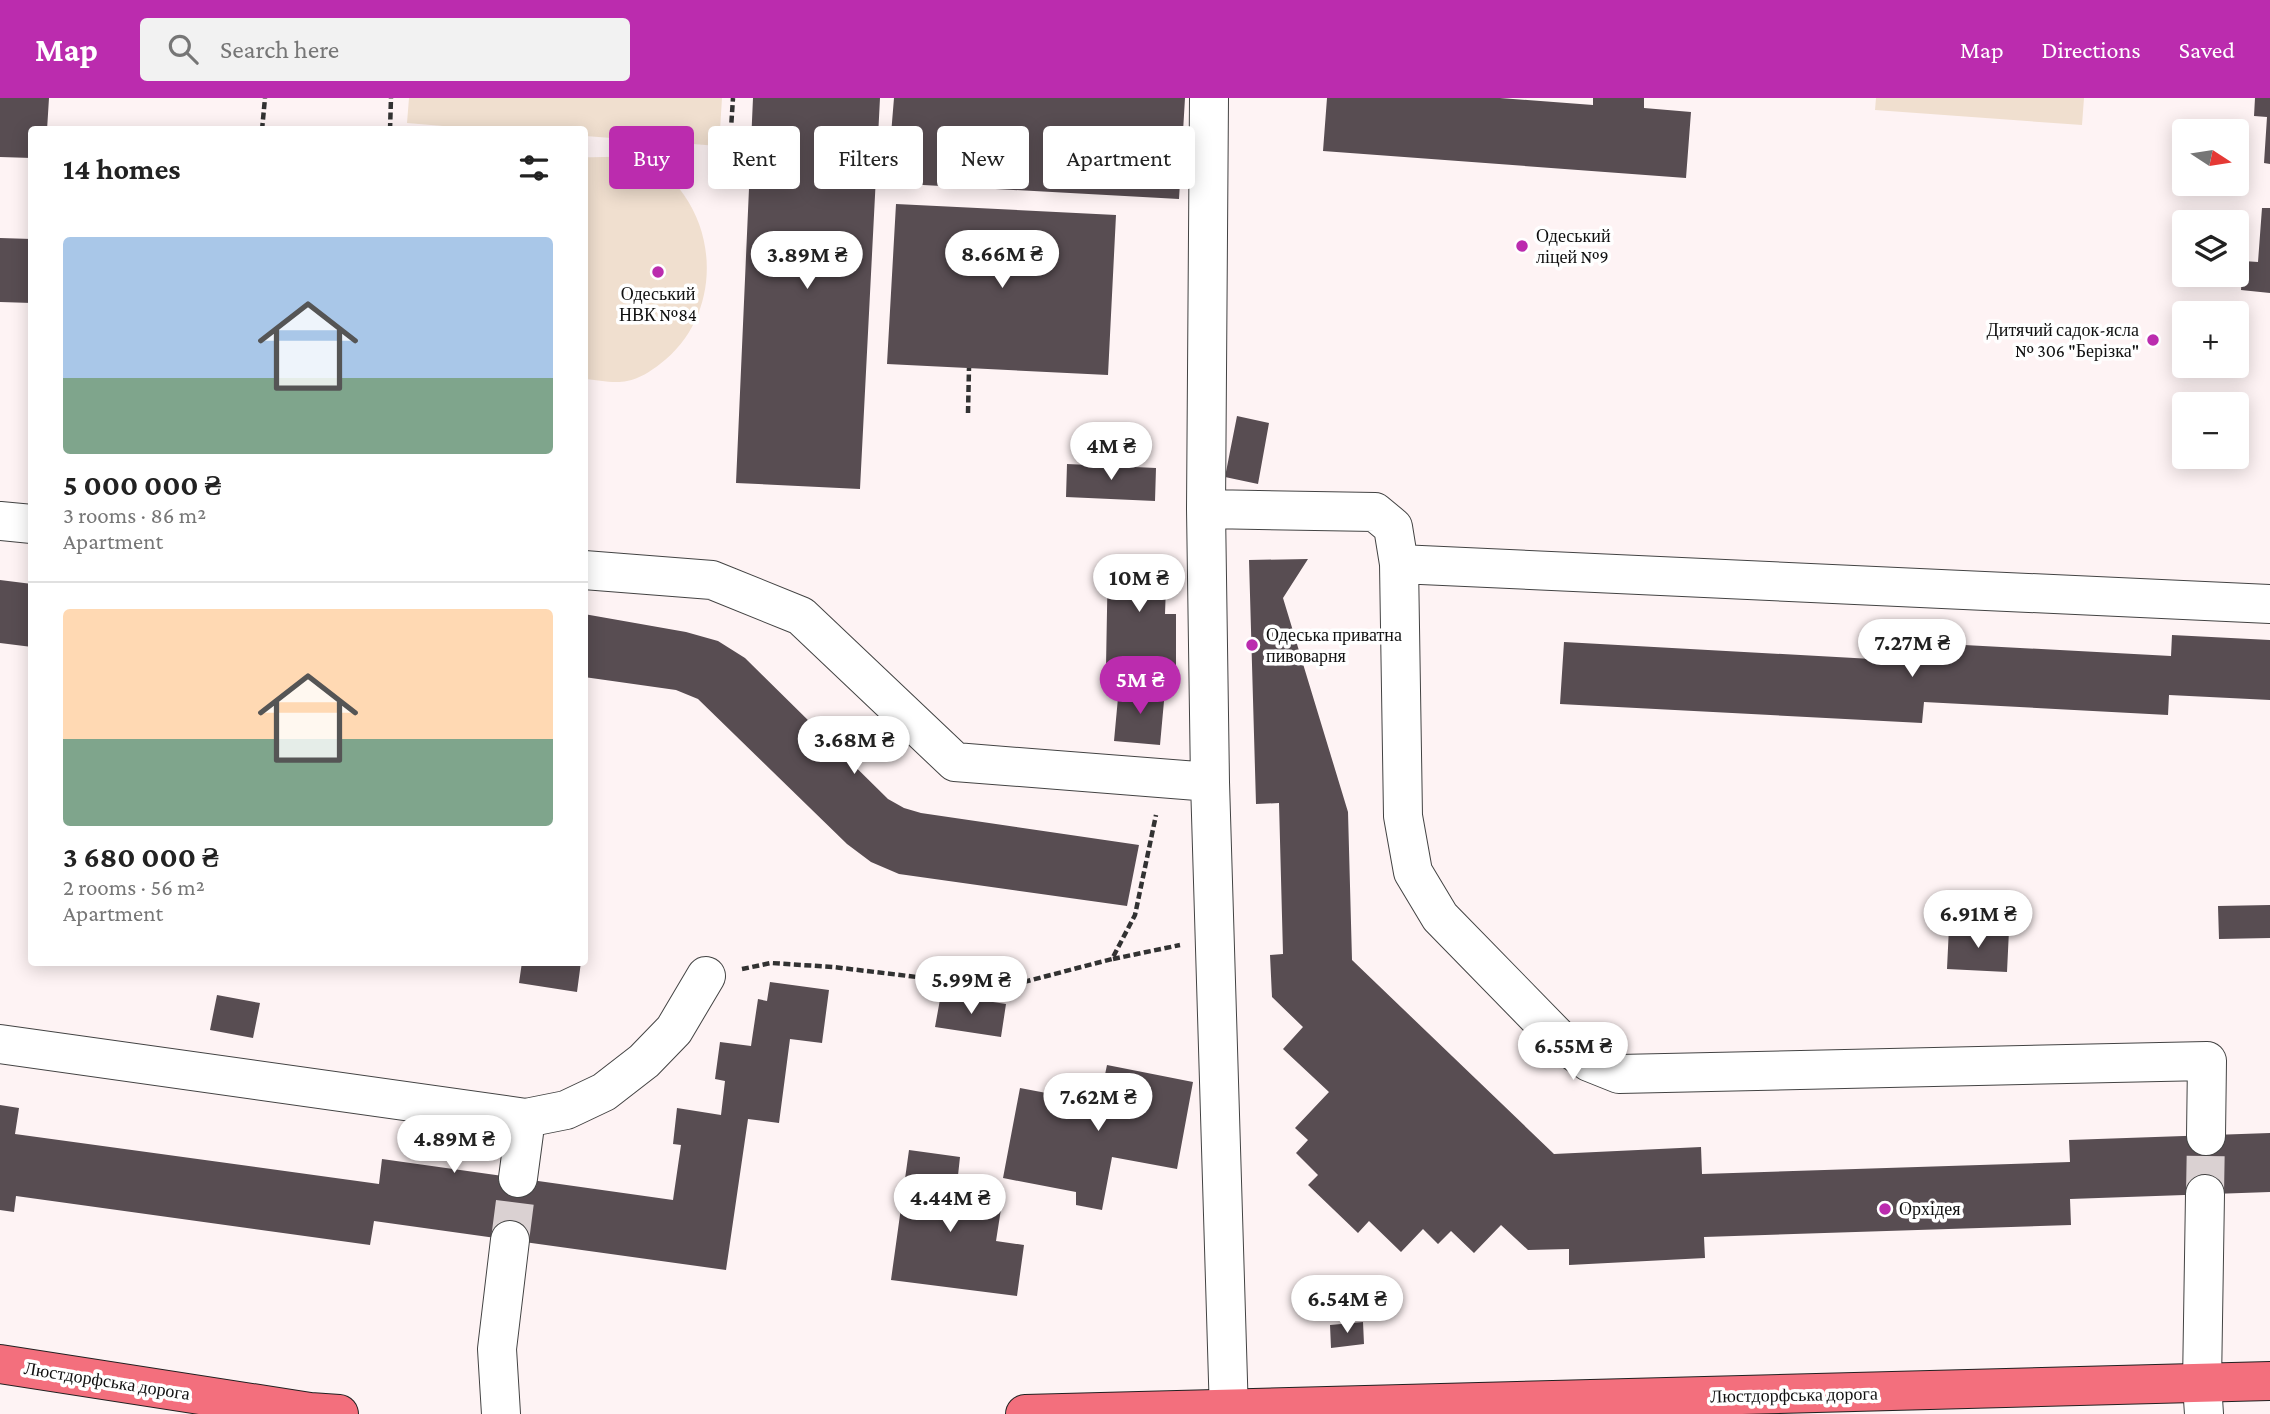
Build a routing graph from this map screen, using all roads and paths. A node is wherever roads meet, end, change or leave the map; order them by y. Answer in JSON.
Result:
{"nodes":[{"id":1,"x":265,"y":98,"type":"edge"},
{"id":2,"x":391,"y":98,"type":"edge"},
{"id":3,"x":733,"y":98,"type":"edge"},
{"id":4,"x":1209,"y":98,"type":"edge"},
{"id":5,"x":262,"y":126,"type":"edge"},
{"id":6,"x":390,"y":126,"type":"edge"},
{"id":7,"x":731,"y":126,"type":"edge"},
{"id":8,"x":969,"y":368,"type":"dead end"},
{"id":9,"x":968,"y":413,"type":"dead end"},
{"id":10,"x":1206,"y":509,"type":"junction"},
{"id":11,"x":0,"y":521,"type":"edge"},
{"id":12,"x":28,"y":524,"type":"edge"},
{"id":13,"x":1399,"y":565,"type":"junction"},
{"id":14,"x":588,"y":570,"type":"edge"},
{"id":15,"x":2270,"y":604,"type":"edge"},
{"id":16,"x":1162,"y":779,"type":"junction"},
{"id":17,"x":1210,"y":782,"type":"junction"},
{"id":18,"x":1215,"y":941,"type":"junction"},
{"id":19,"x":1112,"y":959,"type":"junction"},
{"id":20,"x":706,"y":976,"type":"joint"},
{"id":21,"x":0,"y":1044,"type":"edge"},
{"id":22,"x":526,"y":1118,"type":"junction"},
{"id":23,"x":2206,"y":1136,"type":"tunnel mouth"},
{"id":24,"x":518,"y":1178,"type":"tunnel mouth"},
{"id":25,"x":2205,"y":1194,"type":"tunnel mouth"},
{"id":26,"x":510,"y":1240,"type":"tunnel mouth"},
{"id":27,"x":0,"y":1364,"type":"edge"},
{"id":28,"x":2270,"y":1381,"type":"edge"},
{"id":29,"x":2203,"y":1399,"type":"edge"},
{"id":30,"x":1230,"y":1412,"type":"edge"},
{"id":31,"x":339,"y":1414,"type":"edge"},
{"id":32,"x":501,"y":1414,"type":"edge"},
{"id":33,"x":1025,"y":1414,"type":"edge"}],
"edges":[{"from":1,"to":5,"type":"path"},
{"from":2,"to":6,"type":"path"},
{"from":3,"to":7,"type":"path"},
{"from":4,"to":10,"type":"lane"},
{"from":8,"to":9,"type":"path"},
{"from":10,"to":13,"type":"lane"},
{"from":10,"to":17,"type":"lane"},
{"from":11,"to":12,"type":"lane"},
{"from":13,"to":15,"type":"lane"},
{"from":13,"to":23,"type":"lane"},
{"from":14,"to":16,"type":"lane"},
{"from":16,"to":17,"type":"lane"},
{"from":16,"to":19,"type":"path"},
{"from":17,"to":18,"type":"lane"},
{"from":18,"to":19,"type":"path"},
{"from":18,"to":30,"type":"lane"},
{"from":19,"to":20,"type":"path"},
{"from":20,"to":22,"type":"lane"},
{"from":21,"to":22,"type":"lane"},
{"from":22,"to":24,"type":"lane"},
{"from":25,"to":29,"type":"lane"},
{"from":26,"to":32,"type":"lane"},
{"from":27,"to":31,"type":"main road","name":"Люстдорфська дорога"},
{"from":28,"to":29,"type":"main road","name":"Люстдорфська дорога"},
{"from":29,"to":30,"type":"main road","name":"Люстдорфська дорога"},
{"from":30,"to":33,"type":"main road","name":"Люстдорфська дорога"}]}
